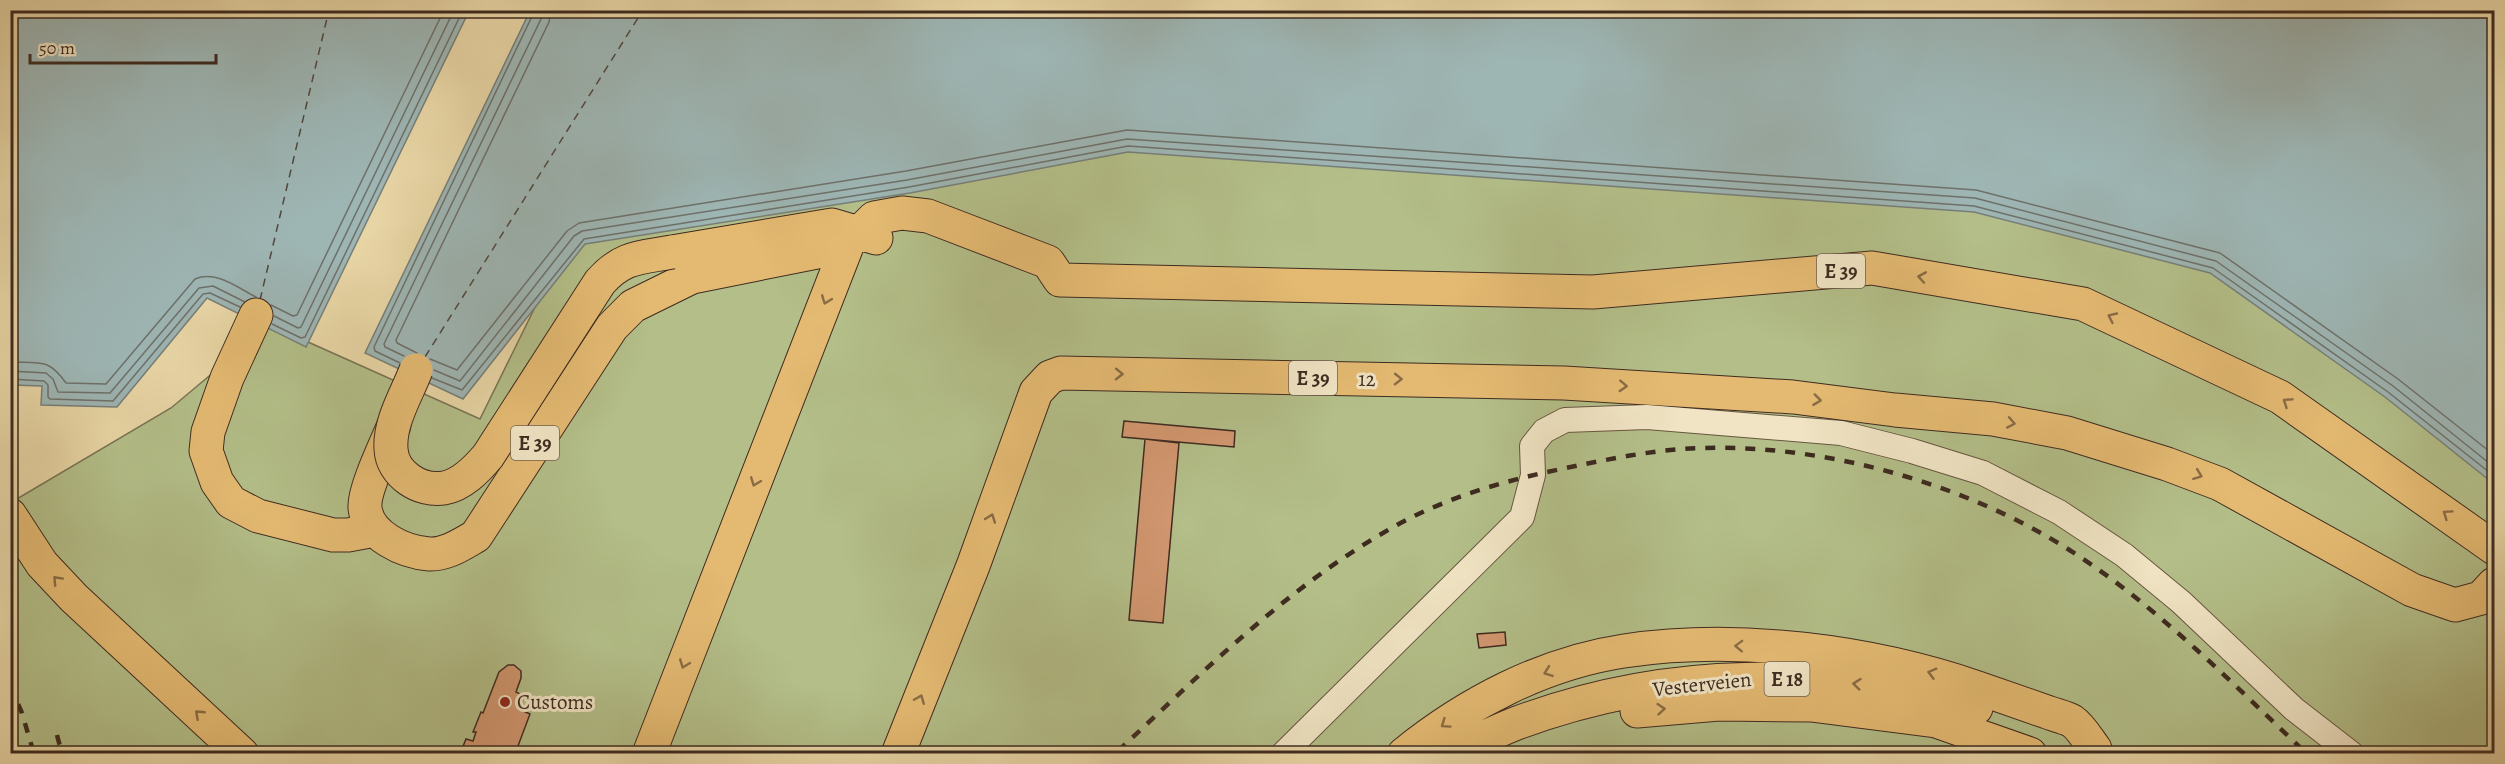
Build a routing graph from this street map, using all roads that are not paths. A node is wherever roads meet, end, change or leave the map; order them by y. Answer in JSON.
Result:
{"nodes":[{"id":1,"x":852,"y":240,"type":"junction"},
{"id":2,"x":256,"y":315,"type":"dead end"},
{"id":3,"x":10,"y":515,"type":"edge"},
{"id":4,"x":375,"y":530,"type":"junction"},
{"id":5,"x":2494,"y":548,"type":"edge"},
{"id":6,"x":2494,"y":584,"type":"edge"},
{"id":7,"x":1469,"y":749,"type":"edge"},
{"id":8,"x":2100,"y":751,"type":"edge"},
{"id":9,"x":242,"y":753,"type":"edge"},
{"id":10,"x":650,"y":753,"type":"edge"},
{"id":11,"x":898,"y":753,"type":"edge"},
{"id":12,"x":1283,"y":753,"type":"edge"},
{"id":13,"x":1404,"y":753,"type":"edge"},
{"id":14,"x":2030,"y":753,"type":"edge"},
{"id":15,"x":2352,"y":753,"type":"edge"}],
"edges":[{"from":1,"to":4,"type":"highway","number":"E 39"},
{"from":1,"to":4,"type":"highway","number":"E 39","bridge":true},
{"from":5,"to":1,"type":"highway","number":"E 39","one_way":true},
{"from":1,"to":10,"type":"highway","one_way":true},
{"from":2,"to":4,"type":"highway"},
{"from":9,"to":3,"type":"highway","one_way":true},
{"from":11,"to":6,"type":"highway","name":"12","number":"E 39","one_way":true},
{"from":8,"to":7,"type":"highway","name":"Vesterveien","number":"E 18","one_way":true},
{"from":7,"to":14,"type":"highway","name":"Vesterveien","number":"E 18","one_way":true},
{"from":8,"to":13,"type":"highway","one_way":true},
{"from":12,"to":15,"type":"street"}]}
